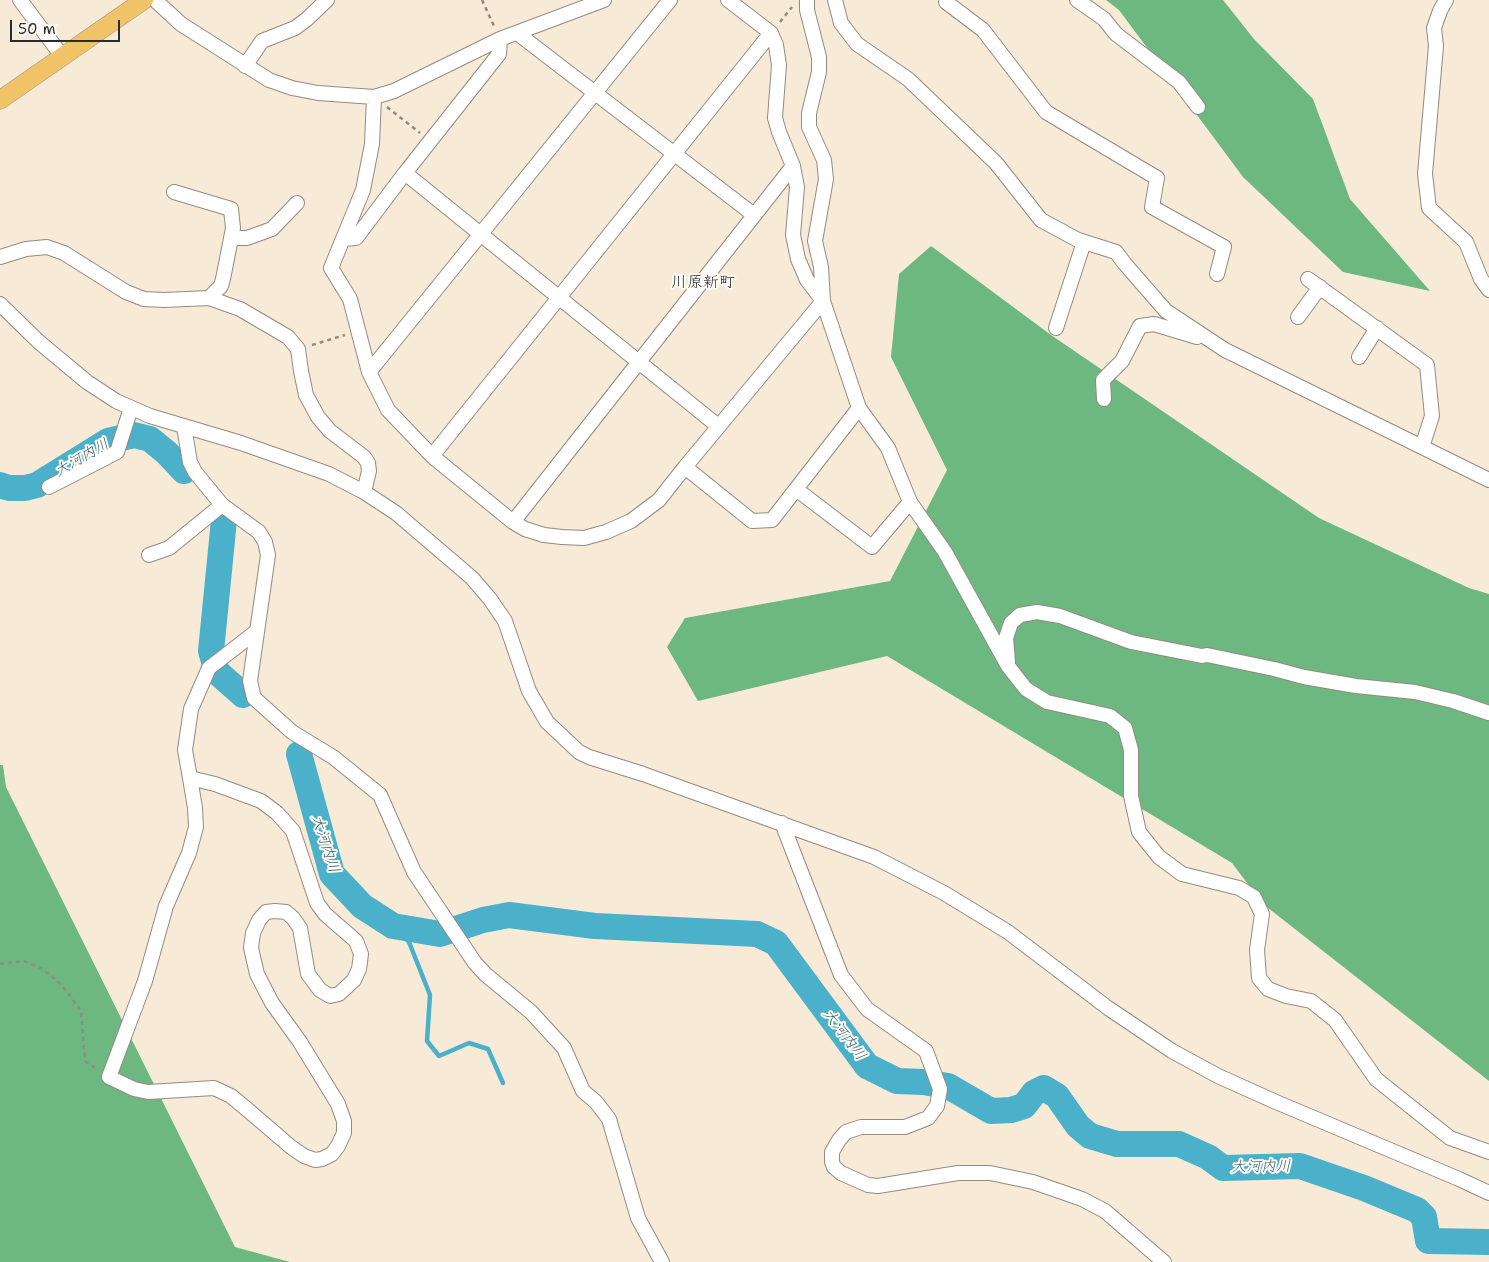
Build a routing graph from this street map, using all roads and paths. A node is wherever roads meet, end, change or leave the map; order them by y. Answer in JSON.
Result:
{"nodes":[{"id":1,"x":20,"y":0,"type":"edge"},
{"id":2,"x":146,"y":0,"type":"edge"},
{"id":3,"x":327,"y":0,"type":"edge"},
{"id":4,"x":482,"y":0,"type":"edge"},
{"id":5,"x":604,"y":0,"type":"edge"},
{"id":6,"x":670,"y":0,"type":"edge"},
{"id":7,"x":728,"y":0,"type":"edge"},
{"id":8,"x":807,"y":0,"type":"edge"},
{"id":9,"x":836,"y":0,"type":"edge"},
{"id":10,"x":1077,"y":0,"type":"edge"},
{"id":11,"x":1446,"y":0,"type":"edge"},
{"id":12,"x":945,"y":1,"type":"edge"},
{"id":13,"x":793,"y":7,"type":"dead end"},
{"id":14,"x":517,"y":33,"type":"junction"},
{"id":15,"x":771,"y":33,"type":"junction"},
{"id":16,"x":500,"y":39,"type":"junction"},
{"id":17,"x":62,"y":56,"type":"junction"},
{"id":18,"x":245,"y":66,"type":"junction"},
{"id":19,"x":595,"y":93,"type":"junction"},
{"id":20,"x":374,"y":97,"type":"junction"},
{"id":21,"x":0,"y":100,"type":"edge"},
{"id":22,"x":1198,"y":107,"type":"dead end"},
{"id":23,"x":430,"y":141,"type":"junction"},
{"id":24,"x":674,"y":154,"type":"junction"},
{"id":25,"x":793,"y":166,"type":"junction"},
{"id":26,"x":405,"y":173,"type":"junction"},
{"id":27,"x":174,"y":192,"type":"dead end"},
{"id":28,"x":298,"y":203,"type":"dead end"},
{"id":29,"x":754,"y":215,"type":"junction"},
{"id":30,"x":480,"y":234,"type":"junction"},
{"id":31,"x":231,"y":238,"type":"junction"},
{"id":32,"x":343,"y":240,"type":"junction"},
{"id":33,"x":1084,"y":242,"type":"junction"},
{"id":34,"x":0,"y":257,"type":"edge"},
{"id":35,"x":1217,"y":274,"type":"dead end"},
{"id":36,"x":1308,"y":278,"type":"dead end"},
{"id":37,"x":1320,"y":287,"type":"junction"},
{"id":38,"x":1489,"y":290,"type":"edge"},
{"id":39,"x":559,"y":297,"type":"junction"},
{"id":40,"x":209,"y":298,"type":"junction"},
{"id":41,"x":823,"y":301,"type":"junction"},
{"id":42,"x":0,"y":304,"type":"edge"},
{"id":43,"x":1298,"y":317,"type":"dead end"},
{"id":44,"x":1056,"y":328,"type":"dead end"},
{"id":45,"x":1377,"y":328,"type":"junction"},
{"id":46,"x":359,"y":331,"type":"junction"},
{"id":47,"x":1210,"y":340,"type":"junction"},
{"id":48,"x":298,"y":349,"type":"junction"},
{"id":49,"x":1359,"y":357,"type":"dead end"},
{"id":50,"x":638,"y":362,"type":"junction"},
{"id":51,"x":369,"y":372,"type":"junction"},
{"id":52,"x":1104,"y":399,"type":"dead end"},
{"id":53,"x":131,"y":408,"type":"junction"},
{"id":54,"x":858,"y":408,"type":"junction"},
{"id":55,"x":718,"y":426,"type":"junction"},
{"id":56,"x":184,"y":427,"type":"junction"},
{"id":57,"x":1422,"y":447,"type":"junction"},
{"id":58,"x":432,"y":456,"type":"junction"},
{"id":59,"x":685,"y":466,"type":"junction"},
{"id":60,"x":1489,"y":480,"type":"edge"},
{"id":61,"x":49,"y":487,"type":"dead end"},
{"id":62,"x":796,"y":489,"type":"junction"},
{"id":63,"x":364,"y":492,"type":"junction"},
{"id":64,"x":910,"y":502,"type":"junction"},
{"id":65,"x":222,"y":505,"type":"junction"},
{"id":66,"x":513,"y":522,"type":"junction"},
{"id":67,"x":149,"y":555,"type":"dead end"},
{"id":68,"x":257,"y":630,"type":"junction"},
{"id":69,"x":1008,"y":666,"type":"junction"},
{"id":70,"x":1489,"y":713,"type":"edge"},
{"id":71,"x":190,"y":778,"type":"junction"},
{"id":72,"x":782,"y":823,"type":"junction"},
{"id":73,"x":0,"y":964,"type":"edge"},
{"id":74,"x":109,"y":1077,"type":"junction"},
{"id":75,"x":1489,"y":1152,"type":"edge"},
{"id":76,"x":1489,"y":1193,"type":"edge"},
{"id":77,"x":662,"y":1262,"type":"edge"},
{"id":78,"x":1164,"y":1262,"type":"edge"}],
"edges":[{"from":1,"to":17,"type":"street"},
{"from":2,"to":17,"type":"main road"},
{"from":2,"to":18,"type":"street"},
{"from":3,"to":18,"type":"street"},
{"from":4,"to":16,"type":"path"},
{"from":5,"to":14,"type":"street"},
{"from":6,"to":19,"type":"street"},
{"from":7,"to":15,"type":"street"},
{"from":8,"to":41,"type":"street"},
{"from":9,"to":33,"type":"street"},
{"from":10,"to":22,"type":"street"},
{"from":11,"to":38,"type":"street"},
{"from":12,"to":35,"type":"street"},
{"from":13,"to":15,"type":"path"},
{"from":14,"to":16,"type":"street"},
{"from":14,"to":19,"type":"street"},
{"from":15,"to":24,"type":"street"},
{"from":15,"to":25,"type":"street"},
{"from":16,"to":20,"type":"street"},
{"from":16,"to":23,"type":"street"},
{"from":17,"to":21,"type":"main road"},
{"from":18,"to":20,"type":"street"},
{"from":19,"to":24,"type":"street"},
{"from":19,"to":30,"type":"street"},
{"from":20,"to":23,"type":"path"},
{"from":20,"to":32,"type":"street"},
{"from":23,"to":26,"type":"street"},
{"from":24,"to":29,"type":"street"},
{"from":24,"to":39,"type":"street"},
{"from":25,"to":29,"type":"street"},
{"from":25,"to":41,"type":"street"},
{"from":26,"to":30,"type":"street"},
{"from":26,"to":32,"type":"street"},
{"from":27,"to":31,"type":"street"},
{"from":28,"to":31,"type":"street"},
{"from":29,"to":50,"type":"street"},
{"from":30,"to":39,"type":"street"},
{"from":30,"to":51,"type":"street"},
{"from":31,"to":40,"type":"street"},
{"from":32,"to":46,"type":"street"},
{"from":33,"to":44,"type":"street"},
{"from":33,"to":47,"type":"street"},
{"from":34,"to":40,"type":"street"},
{"from":36,"to":37,"type":"street"},
{"from":37,"to":43,"type":"street"},
{"from":37,"to":45,"type":"street"},
{"from":39,"to":50,"type":"street"},
{"from":39,"to":58,"type":"street"},
{"from":40,"to":48,"type":"street"},
{"from":41,"to":54,"type":"street"},
{"from":41,"to":55,"type":"street"},
{"from":42,"to":53,"type":"street"},
{"from":45,"to":49,"type":"street"},
{"from":45,"to":57,"type":"street"},
{"from":46,"to":48,"type":"path"},
{"from":46,"to":51,"type":"street"},
{"from":47,"to":52,"type":"street"},
{"from":47,"to":57,"type":"street"},
{"from":48,"to":63,"type":"street"},
{"from":50,"to":55,"type":"street"},
{"from":50,"to":66,"type":"street"},
{"from":51,"to":58,"type":"street"},
{"from":53,"to":56,"type":"street"},
{"from":53,"to":61,"type":"street"},
{"from":54,"to":62,"type":"street"},
{"from":54,"to":64,"type":"street"},
{"from":55,"to":59,"type":"street"},
{"from":56,"to":63,"type":"street"},
{"from":56,"to":65,"type":"street"},
{"from":57,"to":60,"type":"street"},
{"from":58,"to":66,"type":"street"},
{"from":59,"to":62,"type":"street"},
{"from":59,"to":66,"type":"street"},
{"from":62,"to":64,"type":"street"},
{"from":63,"to":72,"type":"street"},
{"from":64,"to":69,"type":"street"},
{"from":65,"to":67,"type":"street"},
{"from":65,"to":68,"type":"street"},
{"from":68,"to":71,"type":"street"},
{"from":68,"to":77,"type":"street"},
{"from":69,"to":70,"type":"street"},
{"from":69,"to":75,"type":"street"},
{"from":71,"to":74,"type":"street"},
{"from":71,"to":74,"type":"street"},
{"from":72,"to":76,"type":"street"},
{"from":72,"to":78,"type":"street"},
{"from":73,"to":74,"type":"path"}]}
